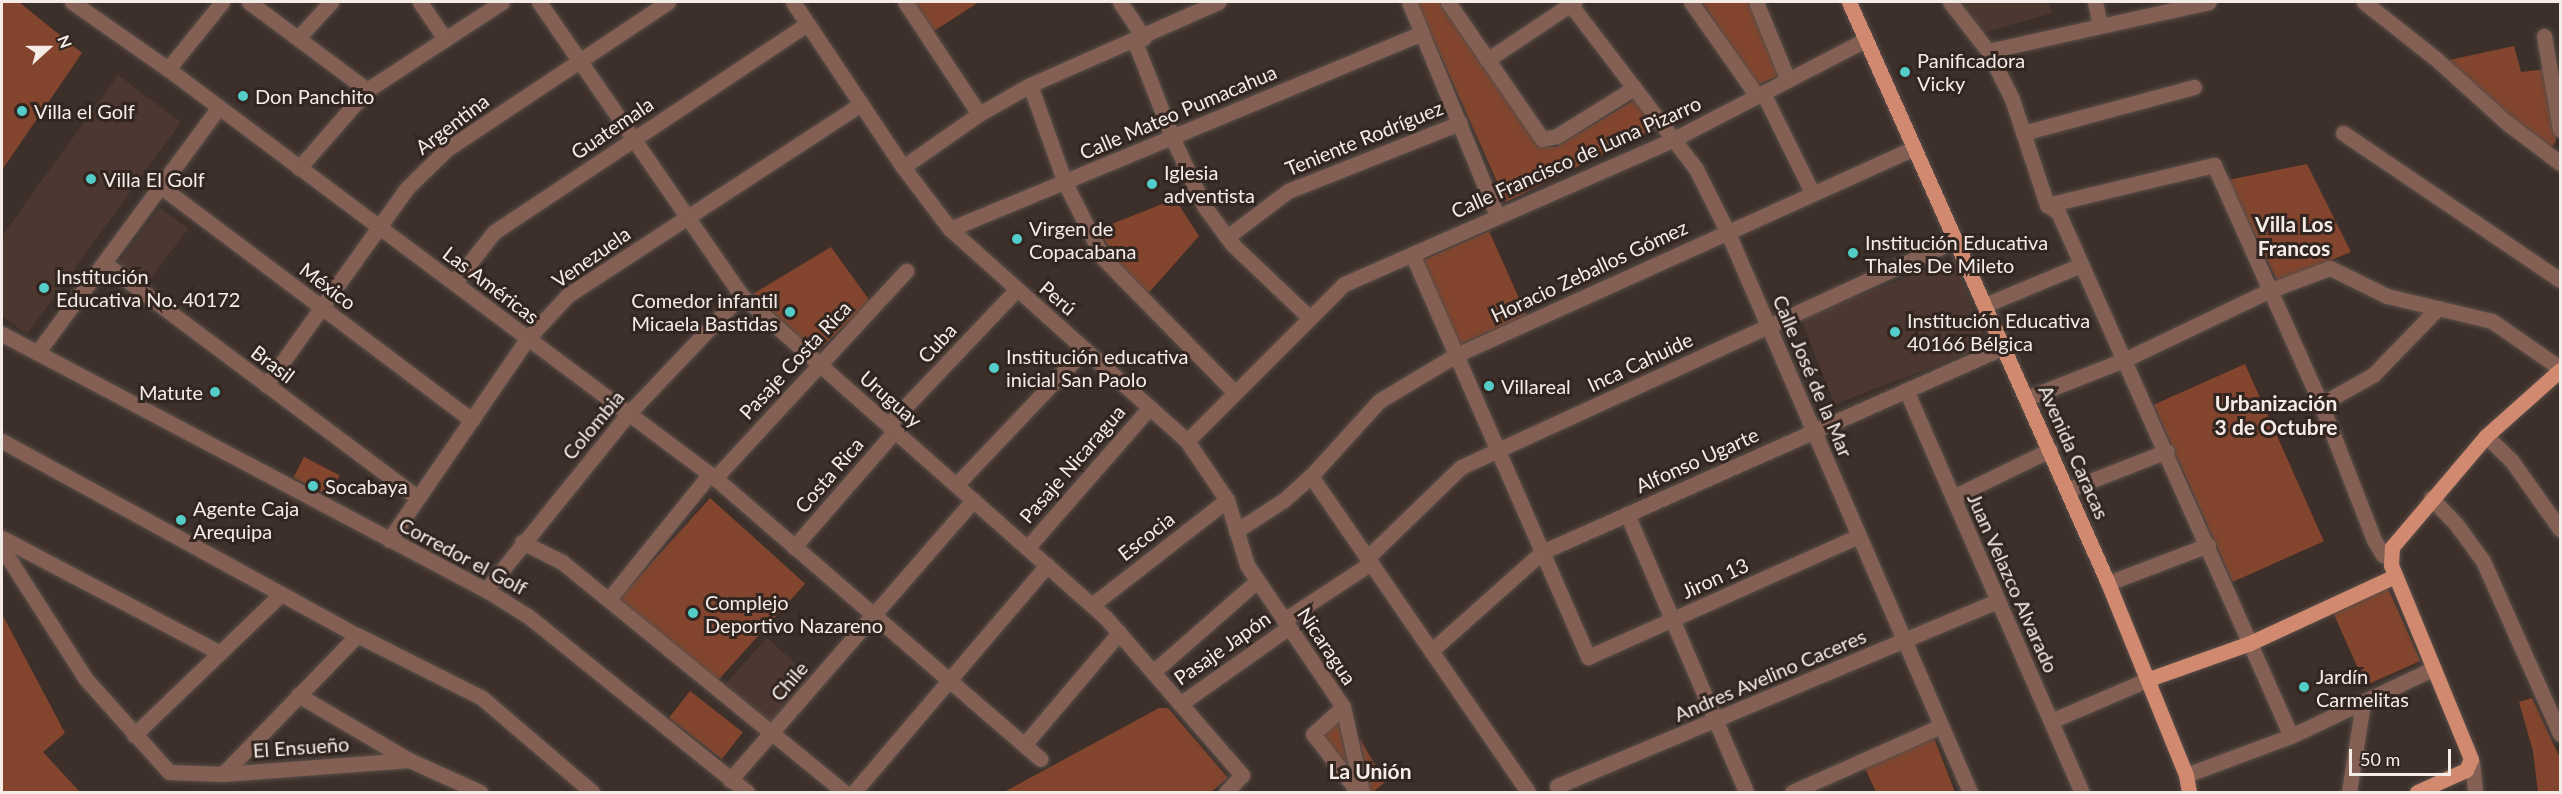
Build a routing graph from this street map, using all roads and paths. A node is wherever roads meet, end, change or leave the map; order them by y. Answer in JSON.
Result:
{"nodes":[{"id":1,"x":72,"y":2,"type":"edge"},
{"id":2,"x":222,"y":2,"type":"edge"},
{"id":3,"x":249,"y":2,"type":"edge"},
{"id":4,"x":330,"y":2,"type":"edge"},
{"id":5,"x":420,"y":2,"type":"edge"},
{"id":6,"x":502,"y":2,"type":"edge"},
{"id":7,"x":539,"y":2,"type":"edge"},
{"id":8,"x":668,"y":2,"type":"edge"},
{"id":9,"x":792,"y":2,"type":"edge"},
{"id":10,"x":905,"y":2,"type":"edge"},
{"id":11,"x":1120,"y":2,"type":"edge"},
{"id":12,"x":1218,"y":2,"type":"edge"},
{"id":13,"x":1408,"y":2,"type":"edge"},
{"id":14,"x":1448,"y":2,"type":"edge"},
{"id":15,"x":1691,"y":2,"type":"edge"},
{"id":16,"x":1756,"y":2,"type":"edge"},
{"id":17,"x":1849,"y":2,"type":"edge"},
{"id":18,"x":1950,"y":2,"type":"edge"},
{"id":19,"x":2095,"y":2,"type":"edge"},
{"id":20,"x":2209,"y":2,"type":"edge"},
{"id":21,"x":2364,"y":2,"type":"edge"},
{"id":22,"x":1572,"y":3,"type":"edge"},
{"id":23,"x":2192,"y":3,"type":"edge"},
{"id":24,"x":1202,"y":5,"type":"edge"},
{"id":25,"x":807,"y":24,"type":"junction"},
{"id":26,"x":2100,"y":25,"type":"junction"},
{"id":27,"x":1422,"y":33,"type":"junction"},
{"id":28,"x":2544,"y":36,"type":"dead end"},
{"id":29,"x":298,"y":38,"type":"junction"},
{"id":30,"x":445,"y":39,"type":"junction"},
{"id":31,"x":1139,"y":40,"type":"junction"},
{"id":32,"x":1865,"y":40,"type":"junction"},
{"id":33,"x":1988,"y":51,"type":"junction"},
{"id":34,"x":579,"y":60,"type":"junction"},
{"id":35,"x":1487,"y":60,"type":"junction"},
{"id":36,"x":168,"y":69,"type":"junction"},
{"id":37,"x":1788,"y":80,"type":"junction"},
{"id":38,"x":1030,"y":85,"type":"junction"},
{"id":39,"x":2194,"y":87,"type":"dead end"},
{"id":40,"x":1634,"y":88,"type":"junction"},
{"id":41,"x":367,"y":90,"type":"junction"},
{"id":42,"x":1760,"y":95,"type":"junction"},
{"id":43,"x":861,"y":104,"type":"junction"},
{"id":44,"x":219,"y":107,"type":"junction"},
{"id":45,"x":979,"y":114,"type":"junction"},
{"id":46,"x":1460,"y":123,"type":"junction"},
{"id":47,"x":2560,"y":130,"type":"edge"},
{"id":48,"x":2023,"y":133,"type":"junction"},
{"id":49,"x":2343,"y":133,"type":"dead end"},
{"id":50,"x":1172,"y":138,"type":"junction"},
{"id":51,"x":634,"y":139,"type":"junction"},
{"id":52,"x":1674,"y":139,"type":"junction"},
{"id":53,"x":1914,"y":148,"type":"junction"},
{"id":54,"x":2560,"y":163,"type":"edge"},
{"id":55,"x":903,"y":167,"type":"junction"},
{"id":56,"x":299,"y":168,"type":"junction"},
{"id":57,"x":1065,"y":183,"type":"junction"},
{"id":58,"x":160,"y":186,"type":"junction"},
{"id":59,"x":1812,"y":192,"type":"junction"},
{"id":60,"x":2047,"y":205,"type":"junction"},
{"id":61,"x":1497,"y":216,"type":"junction"},
{"id":62,"x":687,"y":217,"type":"junction"},
{"id":63,"x":379,"y":227,"type":"junction"},
{"id":64,"x":950,"y":229,"type":"junction"},
{"id":65,"x":1727,"y":231,"type":"junction"},
{"id":66,"x":1227,"y":237,"type":"junction"},
{"id":67,"x":1956,"y":240,"type":"junction"},
{"id":68,"x":1412,"y":254,"type":"junction"},
{"id":69,"x":104,"y":263,"type":"junction"},
{"id":70,"x":2081,"y":265,"type":"junction"},
{"id":71,"x":906,"y":271,"type":"dead end"},
{"id":72,"x":2560,"y":279,"type":"edge"},
{"id":73,"x":454,"y":283,"type":"junction"},
{"id":74,"x":1016,"y":290,"type":"junction"},
{"id":75,"x":2268,"y":291,"type":"junction"},
{"id":76,"x":741,"y":295,"type":"junction"},
{"id":77,"x":1985,"y":305,"type":"junction"},
{"id":78,"x":321,"y":307,"type":"junction"},
{"id":79,"x":2438,"y":308,"type":"junction"},
{"id":80,"x":1308,"y":316,"type":"junction"},
{"id":81,"x":1768,"y":326,"type":"junction"},
{"id":82,"x":2,"y":334,"type":"edge"},
{"id":83,"x":528,"y":338,"type":"junction"},
{"id":84,"x":2004,"y":347,"type":"junction"},
{"id":85,"x":1085,"y":349,"type":"junction"},
{"id":86,"x":37,"y":353,"type":"junction"},
{"id":87,"x":1456,"y":355,"type":"junction"},
{"id":88,"x":2126,"y":359,"type":"junction"},
{"id":89,"x":820,"y":365,"type":"junction"},
{"id":90,"x":2560,"y":369,"type":"edge"},
{"id":91,"x":266,"y":386,"type":"junction"},
{"id":92,"x":1906,"y":390,"type":"junction"},
{"id":93,"x":1234,"y":392,"type":"junction"},
{"id":94,"x":2027,"y":398,"type":"junction"},
{"id":95,"x":2321,"y":404,"type":"junction"},
{"id":96,"x":1149,"y":408,"type":"junction"},
{"id":97,"x":629,"y":413,"type":"junction"},
{"id":98,"x":471,"y":420,"type":"junction"},
{"id":99,"x":892,"y":428,"type":"junction"},
{"id":100,"x":1814,"y":432,"type":"junction"},
{"id":101,"x":2486,"y":436,"type":"junction"},
{"id":102,"x":2,"y":441,"type":"edge"},
{"id":103,"x":1187,"y":441,"type":"junction"},
{"id":104,"x":1497,"y":450,"type":"junction"},
{"id":105,"x":2050,"y":450,"type":"junction"},
{"id":106,"x":2167,"y":451,"type":"junction"},
{"id":107,"x":713,"y":476,"type":"junction"},
{"id":108,"x":1311,"y":476,"type":"junction"},
{"id":109,"x":956,"y":485,"type":"junction"},
{"id":110,"x":2067,"y":490,"type":"junction"},
{"id":111,"x":1953,"y":497,"type":"junction"},
{"id":112,"x":418,"y":498,"type":"junction"},
{"id":113,"x":2430,"y":498,"type":"junction"},
{"id":114,"x":973,"y":500,"type":"junction"},
{"id":115,"x":1227,"y":500,"type":"junction"},
{"id":116,"x":1627,"y":514,"type":"junction"},
{"id":117,"x":2560,"y":529,"type":"edge"},
{"id":118,"x":1236,"y":531,"type":"junction"},
{"id":119,"x":1859,"y":536,"type":"junction"},
{"id":120,"x":2,"y":538,"type":"edge"},
{"id":121,"x":389,"y":540,"type":"junction"},
{"id":122,"x":522,"y":542,"type":"junction"},
{"id":123,"x":2208,"y":546,"type":"junction"},
{"id":124,"x":794,"y":547,"type":"junction"},
{"id":125,"x":2,"y":548,"type":"edge"},
{"id":126,"x":1028,"y":548,"type":"junction"},
{"id":127,"x":1542,"y":552,"type":"junction"},
{"id":128,"x":2390,"y":556,"type":"junction"},
{"id":129,"x":1369,"y":560,"type":"junction"},
{"id":130,"x":1047,"y":565,"type":"junction"},
{"id":131,"x":2395,"y":576,"type":"junction"},
{"id":132,"x":1257,"y":581,"type":"junction"},
{"id":133,"x":2108,"y":583,"type":"junction"},
{"id":134,"x":486,"y":590,"type":"junction"},
{"id":135,"x":281,"y":594,"type":"junction"},
{"id":136,"x":609,"y":599,"type":"junction"},
{"id":137,"x":1998,"y":601,"type":"junction"},
{"id":138,"x":1092,"y":605,"type":"junction"},
{"id":139,"x":874,"y":615,"type":"junction"},
{"id":140,"x":1672,"y":620,"type":"junction"},
{"id":141,"x":1286,"y":623,"type":"junction"},
{"id":142,"x":1119,"y":633,"type":"junction"},
{"id":143,"x":357,"y":635,"type":"junction"},
{"id":144,"x":1904,"y":641,"type":"junction"},
{"id":145,"x":2250,"y":643,"type":"junction"},
{"id":146,"x":1431,"y":651,"type":"junction"},
{"id":147,"x":220,"y":653,"type":"junction"},
{"id":148,"x":2434,"y":668,"type":"junction"},
{"id":149,"x":1153,"y":672,"type":"junction"},
{"id":150,"x":2149,"y":679,"type":"junction"},
{"id":151,"x":949,"y":680,"type":"junction"},
{"id":152,"x":298,"y":695,"type":"junction"},
{"id":153,"x":2363,"y":703,"type":"junction"},
{"id":154,"x":1180,"y":704,"type":"junction"},
{"id":155,"x":1343,"y":707,"type":"junction"},
{"id":156,"x":2050,"y":721,"type":"junction"},
{"id":157,"x":1716,"y":722,"type":"junction"},
{"id":158,"x":1941,"y":726,"type":"junction"},
{"id":159,"x":772,"y":732,"type":"junction"},
{"id":160,"x":2560,"y":734,"type":"edge"},
{"id":161,"x":134,"y":735,"type":"junction"},
{"id":162,"x":2291,"y":736,"type":"junction"},
{"id":163,"x":1024,"y":745,"type":"junction"},
{"id":164,"x":1040,"y":759,"type":"dead end"},
{"id":165,"x":409,"y":760,"type":"junction"},
{"id":166,"x":2472,"y":762,"type":"junction"},
{"id":167,"x":223,"y":774,"type":"junction"},
{"id":168,"x":2186,"y":775,"type":"junction"},
{"id":169,"x":730,"y":780,"type":"junction"},
{"id":170,"x":1557,"y":786,"type":"dead end"},
{"id":171,"x":2351,"y":791,"type":"edge"},
{"id":172,"x":480,"y":792,"type":"edge"},
{"id":173,"x":592,"y":792,"type":"edge"},
{"id":174,"x":747,"y":792,"type":"edge"},
{"id":175,"x":844,"y":792,"type":"edge"},
{"id":176,"x":854,"y":792,"type":"edge"},
{"id":177,"x":1226,"y":792,"type":"edge"},
{"id":178,"x":1360,"y":792,"type":"edge"},
{"id":179,"x":1528,"y":792,"type":"edge"},
{"id":180,"x":1746,"y":792,"type":"edge"},
{"id":181,"x":1792,"y":792,"type":"edge"},
{"id":182,"x":1970,"y":792,"type":"edge"},
{"id":183,"x":2082,"y":792,"type":"edge"},
{"id":184,"x":2189,"y":792,"type":"edge"},
{"id":185,"x":2417,"y":792,"type":"edge"},
{"id":186,"x":2475,"y":792,"type":"edge"}],
"edges":[{"from":1,"to":36,"type":"street","name":"Las Américas"},
{"from":2,"to":36,"type":"street"},
{"from":3,"to":29,"type":"street"},
{"from":4,"to":29,"type":"street"},
{"from":5,"to":30,"type":"street"},
{"from":6,"to":30,"type":"street"},
{"from":7,"to":34,"type":"street","name":"Uruguay"},
{"from":8,"to":34,"type":"street","name":"Argentina"},
{"from":9,"to":25,"type":"street","name":"Perú"},
{"from":10,"to":45,"type":"street"},
{"from":11,"to":31,"type":"street"},
{"from":12,"to":24,"type":"street"},
{"from":13,"to":27,"type":"street"},
{"from":14,"to":35,"type":"street"},
{"from":15,"to":42,"type":"street"},
{"from":16,"to":37,"type":"street"},
{"from":17,"to":32,"type":"main road","name":"Avenida Caracas"},
{"from":18,"to":33,"type":"street"},
{"from":19,"to":26,"type":"street"},
{"from":20,"to":23,"type":"street"},
{"from":21,"to":54,"type":"street"},
{"from":22,"to":35,"type":"street"},
{"from":22,"to":40,"type":"street","name":"Calle José de la Mar"},
{"from":23,"to":26,"type":"street"},
{"from":24,"to":31,"type":"street"},
{"from":25,"to":43,"type":"street","name":"Perú"},
{"from":25,"to":51,"type":"street","name":"Guatemala"},
{"from":26,"to":33,"type":"street"},
{"from":27,"to":46,"type":"street"},
{"from":27,"to":50,"type":"street","name":"Calle Mateo Pumacahua"},
{"from":28,"to":47,"type":"street"},
{"from":29,"to":41,"type":"street"},
{"from":30,"to":41,"type":"street"},
{"from":31,"to":38,"type":"street"},
{"from":31,"to":50,"type":"street"},
{"from":32,"to":37,"type":"street","name":"Calle Francisco de Luna Pizarro"},
{"from":32,"to":53,"type":"main road","name":"Avenida Caracas"},
{"from":33,"to":48,"type":"street"},
{"from":34,"to":51,"type":"street","name":"Uruguay"},
{"from":34,"to":63,"type":"street","name":"Argentina"},
{"from":35,"to":40,"type":"street"},
{"from":36,"to":44,"type":"street","name":"Las Américas"},
{"from":37,"to":42,"type":"street","name":"Calle Francisco de Luna Pizarro"},
{"from":38,"to":45,"type":"street"},
{"from":38,"to":57,"type":"street"},
{"from":39,"to":48,"type":"street"},
{"from":40,"to":52,"type":"street","name":"Calle José de la Mar"},
{"from":41,"to":56,"type":"street"},
{"from":42,"to":52,"type":"street","name":"Calle Francisco de Luna Pizarro"},
{"from":42,"to":59,"type":"street"},
{"from":43,"to":55,"type":"street","name":"Perú"},
{"from":43,"to":62,"type":"street","name":"Venezuela"},
{"from":44,"to":56,"type":"street","name":"Las Américas"},
{"from":44,"to":58,"type":"street"},
{"from":45,"to":55,"type":"street"},
{"from":46,"to":61,"type":"street"},
{"from":46,"to":66,"type":"street","name":"Teniente Rodríguez"},
{"from":48,"to":60,"type":"street"},
{"from":49,"to":72,"type":"street"},
{"from":50,"to":57,"type":"street","name":"Calle Mateo Pumacahua"},
{"from":50,"to":66,"type":"street"},
{"from":51,"to":62,"type":"street","name":"Uruguay"},
{"from":51,"to":73,"type":"street","name":"Guatemala"},
{"from":52,"to":61,"type":"street","name":"Calle Francisco de Luna Pizarro"},
{"from":52,"to":65,"type":"street","name":"Calle José de la Mar"},
{"from":53,"to":59,"type":"street","name":"Horacio Zeballos Gómez"},
{"from":53,"to":67,"type":"main road","name":"Avenida Caracas"},
{"from":55,"to":64,"type":"street","name":"Perú"},
{"from":56,"to":63,"type":"street","name":"Las Américas"},
{"from":57,"to":64,"type":"street","name":"Calle Mateo Pumacahua"},
{"from":57,"to":93,"type":"street"},
{"from":58,"to":69,"type":"street"},
{"from":58,"to":78,"type":"street","name":"México"},
{"from":59,"to":65,"type":"street","name":"Horacio Zeballos Gómez"},
{"from":60,"to":70,"type":"street"},
{"from":60,"to":75,"type":"street"},
{"from":61,"to":68,"type":"street","name":"Calle Francisco de Luna Pizarro"},
{"from":62,"to":76,"type":"street","name":"Uruguay"},
{"from":62,"to":83,"type":"street","name":"Venezuela"},
{"from":63,"to":73,"type":"street","name":"Las Américas"},
{"from":63,"to":78,"type":"street","name":"Argentina"},
{"from":64,"to":74,"type":"street","name":"Perú"},
{"from":65,"to":81,"type":"street","name":"Calle José de la Mar"},
{"from":65,"to":87,"type":"street","name":"Horacio Zeballos Gómez"},
{"from":66,"to":80,"type":"street"},
{"from":67,"to":77,"type":"main road","name":"Avenida Caracas"},
{"from":67,"to":81,"type":"street","name":"Inca Cahuide"},
{"from":68,"to":80,"type":"street","name":"Calle Francisco de Luna Pizarro"},
{"from":68,"to":87,"type":"street"},
{"from":69,"to":86,"type":"street"},
{"from":69,"to":91,"type":"street","name":"Brasil"},
{"from":70,"to":77,"type":"street"},
{"from":70,"to":88,"type":"street"},
{"from":71,"to":89,"type":"street","name":"Pasaje Costa Rica"},
{"from":73,"to":83,"type":"street","name":"Las Américas"},
{"from":74,"to":85,"type":"street","name":"Perú"},
{"from":74,"to":99,"type":"street","name":"Cuba"},
{"from":75,"to":79,"type":"street"},
{"from":75,"to":88,"type":"street"},
{"from":75,"to":95,"type":"street"},
{"from":76,"to":89,"type":"street","name":"Uruguay"},
{"from":76,"to":97,"type":"street","name":"Colombia"},
{"from":77,"to":84,"type":"main road","name":"Avenida Caracas"},
{"from":78,"to":91,"type":"street","name":"Argentina"},
{"from":78,"to":98,"type":"street","name":"México"},
{"from":79,"to":90,"type":"street"},
{"from":79,"to":95,"type":"street"},
{"from":80,"to":93,"type":"street","name":"Calle Francisco de Luna Pizarro"},
{"from":81,"to":100,"type":"street","name":"Calle José de la Mar"},
{"from":81,"to":104,"type":"street","name":"Inca Cahuide"},
{"from":82,"to":86,"type":"street","name":"Corredor el Golf"},
{"from":83,"to":97,"type":"street","name":"Las Américas"},
{"from":83,"to":98,"type":"street","name":"Venezuela"},
{"from":84,"to":92,"type":"street","name":"Alfonso Ugarte"},
{"from":84,"to":94,"type":"main road","name":"Avenida Caracas"},
{"from":85,"to":96,"type":"street","name":"Perú"},
{"from":85,"to":109,"type":"street"},
{"from":86,"to":121,"type":"street","name":"Corredor el Golf"},
{"from":87,"to":104,"type":"street"},
{"from":87,"to":108,"type":"street","name":"Horacio Zeballos Gómez"},
{"from":88,"to":94,"type":"street"},
{"from":88,"to":106,"type":"street"},
{"from":89,"to":99,"type":"street","name":"Uruguay"},
{"from":89,"to":107,"type":"street","name":"Pasaje Costa Rica"},
{"from":90,"to":101,"type":"main road"},
{"from":91,"to":112,"type":"street","name":"Brasil"},
{"from":92,"to":100,"type":"street","name":"Alfonso Ugarte"},
{"from":92,"to":111,"type":"street","name":"Juan Velazco Alvarado"},
{"from":93,"to":103,"type":"street","name":"Calle Francisco de Luna Pizarro"},
{"from":94,"to":105,"type":"main road","name":"Avenida Caracas"},
{"from":95,"to":128,"type":"street"},
{"from":96,"to":103,"type":"street","name":"Perú"},
{"from":96,"to":126,"type":"street","name":"Pasaje Nicaragua"},
{"from":97,"to":107,"type":"street","name":"Las Américas"},
{"from":97,"to":122,"type":"street","name":"Colombia"},
{"from":98,"to":112,"type":"street","name":"Venezuela"},
{"from":99,"to":109,"type":"street","name":"Uruguay"},
{"from":99,"to":124,"type":"street","name":"Costa Rica"},
{"from":100,"to":116,"type":"street","name":"Alfonso Ugarte"},
{"from":100,"to":119,"type":"street","name":"Calle José de la Mar"},
{"from":101,"to":113,"type":"main road"},
{"from":101,"to":117,"type":"street"},
{"from":102,"to":135,"type":"street"},
{"from":103,"to":115,"type":"street","name":"Perú"},
{"from":104,"to":127,"type":"street"},
{"from":104,"to":129,"type":"street","name":"Inca Cahuide"},
{"from":105,"to":110,"type":"main road","name":"Avenida Caracas"},
{"from":105,"to":111,"type":"street"},
{"from":106,"to":110,"type":"street"},
{"from":106,"to":123,"type":"street"},
{"from":107,"to":124,"type":"street","name":"Las Américas"},
{"from":107,"to":136,"type":"street","name":"Pasaje Costa Rica"},
{"from":108,"to":118,"type":"street","name":"Horacio Zeballos Gómez"},
{"from":108,"to":129,"type":"street"},
{"from":109,"to":114,"type":"street","name":"Uruguay"},
{"from":110,"to":133,"type":"main road","name":"Avenida Caracas"},
{"from":111,"to":137,"type":"street","name":"Juan Velazco Alvarado"},
{"from":112,"to":121,"type":"street","name":"Venezuela"},
{"from":113,"to":128,"type":"main road"},
{"from":113,"to":160,"type":"street"},
{"from":114,"to":126,"type":"street","name":"Uruguay"},
{"from":114,"to":139,"type":"street","name":"Chile"},
{"from":115,"to":118,"type":"street","name":"Perú"},
{"from":115,"to":138,"type":"street","name":"Escocia"},
{"from":116,"to":127,"type":"street","name":"Alfonso Ugarte"},
{"from":116,"to":140,"type":"street"},
{"from":118,"to":132,"type":"street","name":"Nicaragua"},
{"from":119,"to":140,"type":"street","name":"Jiron 13"},
{"from":119,"to":144,"type":"street","name":"Calle José de la Mar"},
{"from":120,"to":147,"type":"street"},
{"from":121,"to":134,"type":"street","name":"Corredor el Golf"},
{"from":122,"to":134,"type":"street","name":"Colombia"},
{"from":122,"to":136,"type":"street"},
{"from":123,"to":133,"type":"street"},
{"from":123,"to":145,"type":"street"},
{"from":124,"to":139,"type":"street","name":"Las Américas"},
{"from":125,"to":161,"type":"street","name":"El Ensueño"},
{"from":126,"to":130,"type":"street","name":"Uruguay"},
{"from":127,"to":140,"type":"street","name":"Jiron 13"},
{"from":127,"to":146,"type":"street","name":"Alfonso Ugarte"},
{"from":128,"to":131,"type":"main road"},
{"from":129,"to":141,"type":"street","name":"Pasaje Japón"},
{"from":129,"to":146,"type":"street"},
{"from":130,"to":138,"type":"street","name":"Uruguay"},
{"from":130,"to":151,"type":"street"},
{"from":131,"to":145,"type":"main road"},
{"from":131,"to":148,"type":"main road"},
{"from":132,"to":141,"type":"street","name":"Nicaragua"},
{"from":132,"to":149,"type":"street"},
{"from":133,"to":150,"type":"main road","name":"Avenida Caracas"},
{"from":134,"to":169,"type":"street","name":"Corredor el Golf"},
{"from":135,"to":143,"type":"street"},
{"from":135,"to":147,"type":"street"},
{"from":136,"to":159,"type":"street"},
{"from":137,"to":144,"type":"street","name":"Andres Avelino Caceres"},
{"from":137,"to":156,"type":"street","name":"Juan Velazco Alvarado"},
{"from":138,"to":142,"type":"street","name":"Uruguay"},
{"from":139,"to":151,"type":"street","name":"Las Américas"},
{"from":139,"to":159,"type":"street","name":"Chile"},
{"from":140,"to":157,"type":"street"},
{"from":141,"to":154,"type":"street","name":"Pasaje Japón"},
{"from":141,"to":155,"type":"street","name":"Nicaragua"},
{"from":142,"to":149,"type":"street","name":"Uruguay"},
{"from":142,"to":163,"type":"street"},
{"from":143,"to":152,"type":"street"},
{"from":143,"to":173,"type":"street"},
{"from":144,"to":157,"type":"street","name":"Andres Avelino Caceres"},
{"from":144,"to":158,"type":"street","name":"Calle José de la Mar"},
{"from":145,"to":150,"type":"main road"},
{"from":145,"to":162,"type":"street"},
{"from":146,"to":179,"type":"street"},
{"from":147,"to":161,"type":"street"},
{"from":148,"to":153,"type":"street"},
{"from":148,"to":166,"type":"main road"},
{"from":149,"to":154,"type":"street","name":"Uruguay"},
{"from":150,"to":156,"type":"street"},
{"from":150,"to":168,"type":"main road","name":"Avenida Caracas"},
{"from":151,"to":163,"type":"street","name":"Las Américas"},
{"from":151,"to":176,"type":"street"},
{"from":152,"to":165,"type":"street"},
{"from":152,"to":167,"type":"street"},
{"from":153,"to":162,"type":"street"},
{"from":153,"to":171,"type":"street"},
{"from":154,"to":177,"type":"street","name":"Uruguay"},
{"from":155,"to":178,"type":"street","name":"Nicaragua"},
{"from":155,"to":178,"type":"street"},
{"from":156,"to":183,"type":"street","name":"Juan Velazco Alvarado"},
{"from":157,"to":170,"type":"street","name":"Andres Avelino Caceres"},
{"from":157,"to":180,"type":"street"},
{"from":158,"to":181,"type":"street"},
{"from":158,"to":182,"type":"street","name":"Calle José de la Mar"},
{"from":159,"to":169,"type":"street","name":"Chile"},
{"from":159,"to":175,"type":"street"},
{"from":161,"to":167,"type":"street","name":"El Ensueño"},
{"from":162,"to":168,"type":"street"},
{"from":163,"to":164,"type":"street","name":"Las Américas"},
{"from":165,"to":167,"type":"street","name":"El Ensueño"},
{"from":165,"to":172,"type":"street","name":"El Ensueño"},
{"from":166,"to":185,"type":"main road"},
{"from":166,"to":186,"type":"street"},
{"from":168,"to":184,"type":"main road","name":"Avenida Caracas"},
{"from":169,"to":174,"type":"street","name":"Corredor el Golf"}]}
